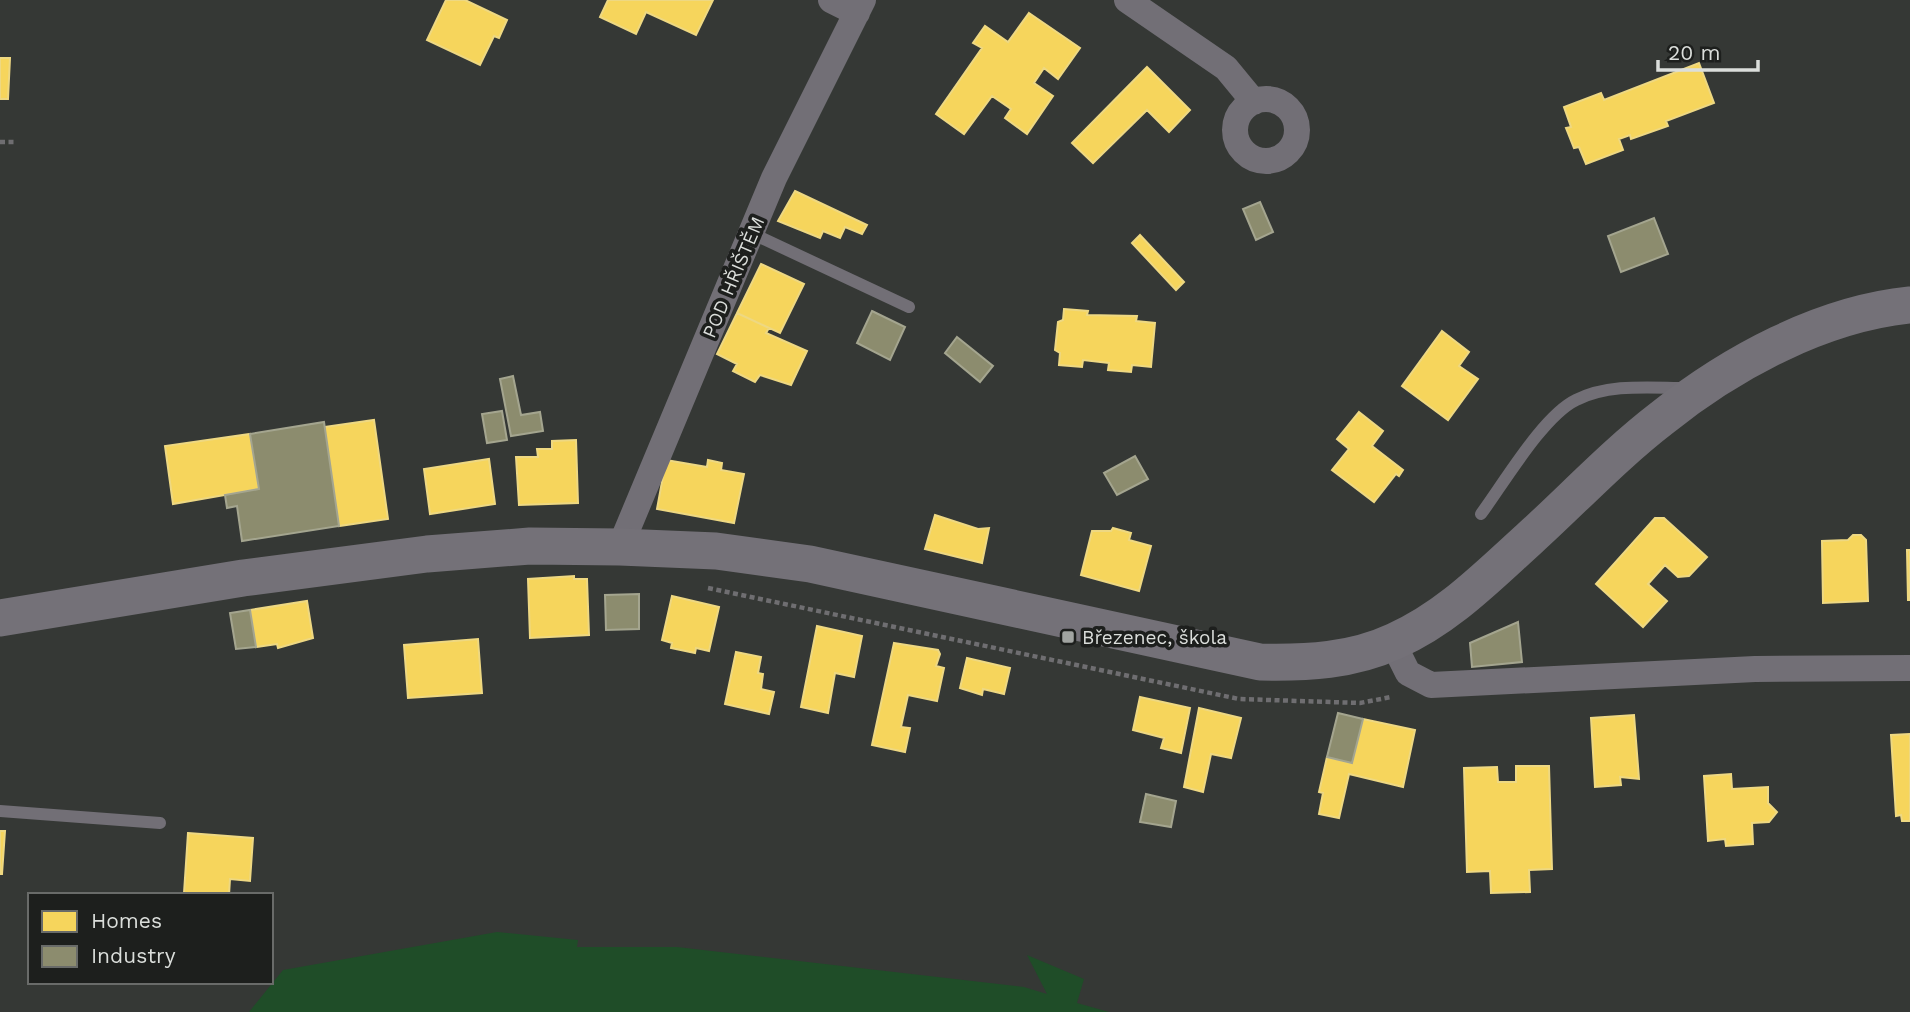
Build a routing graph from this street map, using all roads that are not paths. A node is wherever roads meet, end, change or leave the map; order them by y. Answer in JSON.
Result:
{"nodes":[{"id":1,"x":831,"y":0,"type":"edge"},
{"id":2,"x":1127,"y":0,"type":"edge"},
{"id":3,"x":860,"y":6,"type":"edge"},
{"id":4,"x":1254,"y":102,"type":"dead end"},
{"id":5,"x":751,"y":233,"type":"junction"},
{"id":6,"x":1910,"y":306,"type":"edge"},
{"id":7,"x":909,"y":307,"type":"dead end"},
{"id":8,"x":1702,"y":388,"type":"junction"},
{"id":9,"x":1481,"y":514,"type":"dead end"},
{"id":10,"x":620,"y":547,"type":"junction"},
{"id":11,"x":0,"y":618,"type":"edge"},
{"id":12,"x":1393,"y":643,"type":"junction"},
{"id":13,"x":1910,"y":668,"type":"edge"},
{"id":14,"x":0,"y":811,"type":"edge"},
{"id":15,"x":160,"y":823,"type":"dead end"}],
"edges":[{"from":1,"to":3,"type":"street","name":"POD HŘIŠTĚM"},
{"from":2,"to":4,"type":"street"},
{"from":3,"to":5,"type":"street","name":"POD HŘIŠTĚM"},
{"from":5,"to":7,"type":"lane"},
{"from":5,"to":10,"type":"street","name":"POD HŘIŠTĚM"},
{"from":6,"to":8,"type":"street"},
{"from":8,"to":9,"type":"lane"},
{"from":8,"to":12,"type":"street"},
{"from":10,"to":11,"type":"street"},
{"from":10,"to":12,"type":"street"},
{"from":12,"to":13,"type":"street"},
{"from":14,"to":15,"type":"lane"}]}
